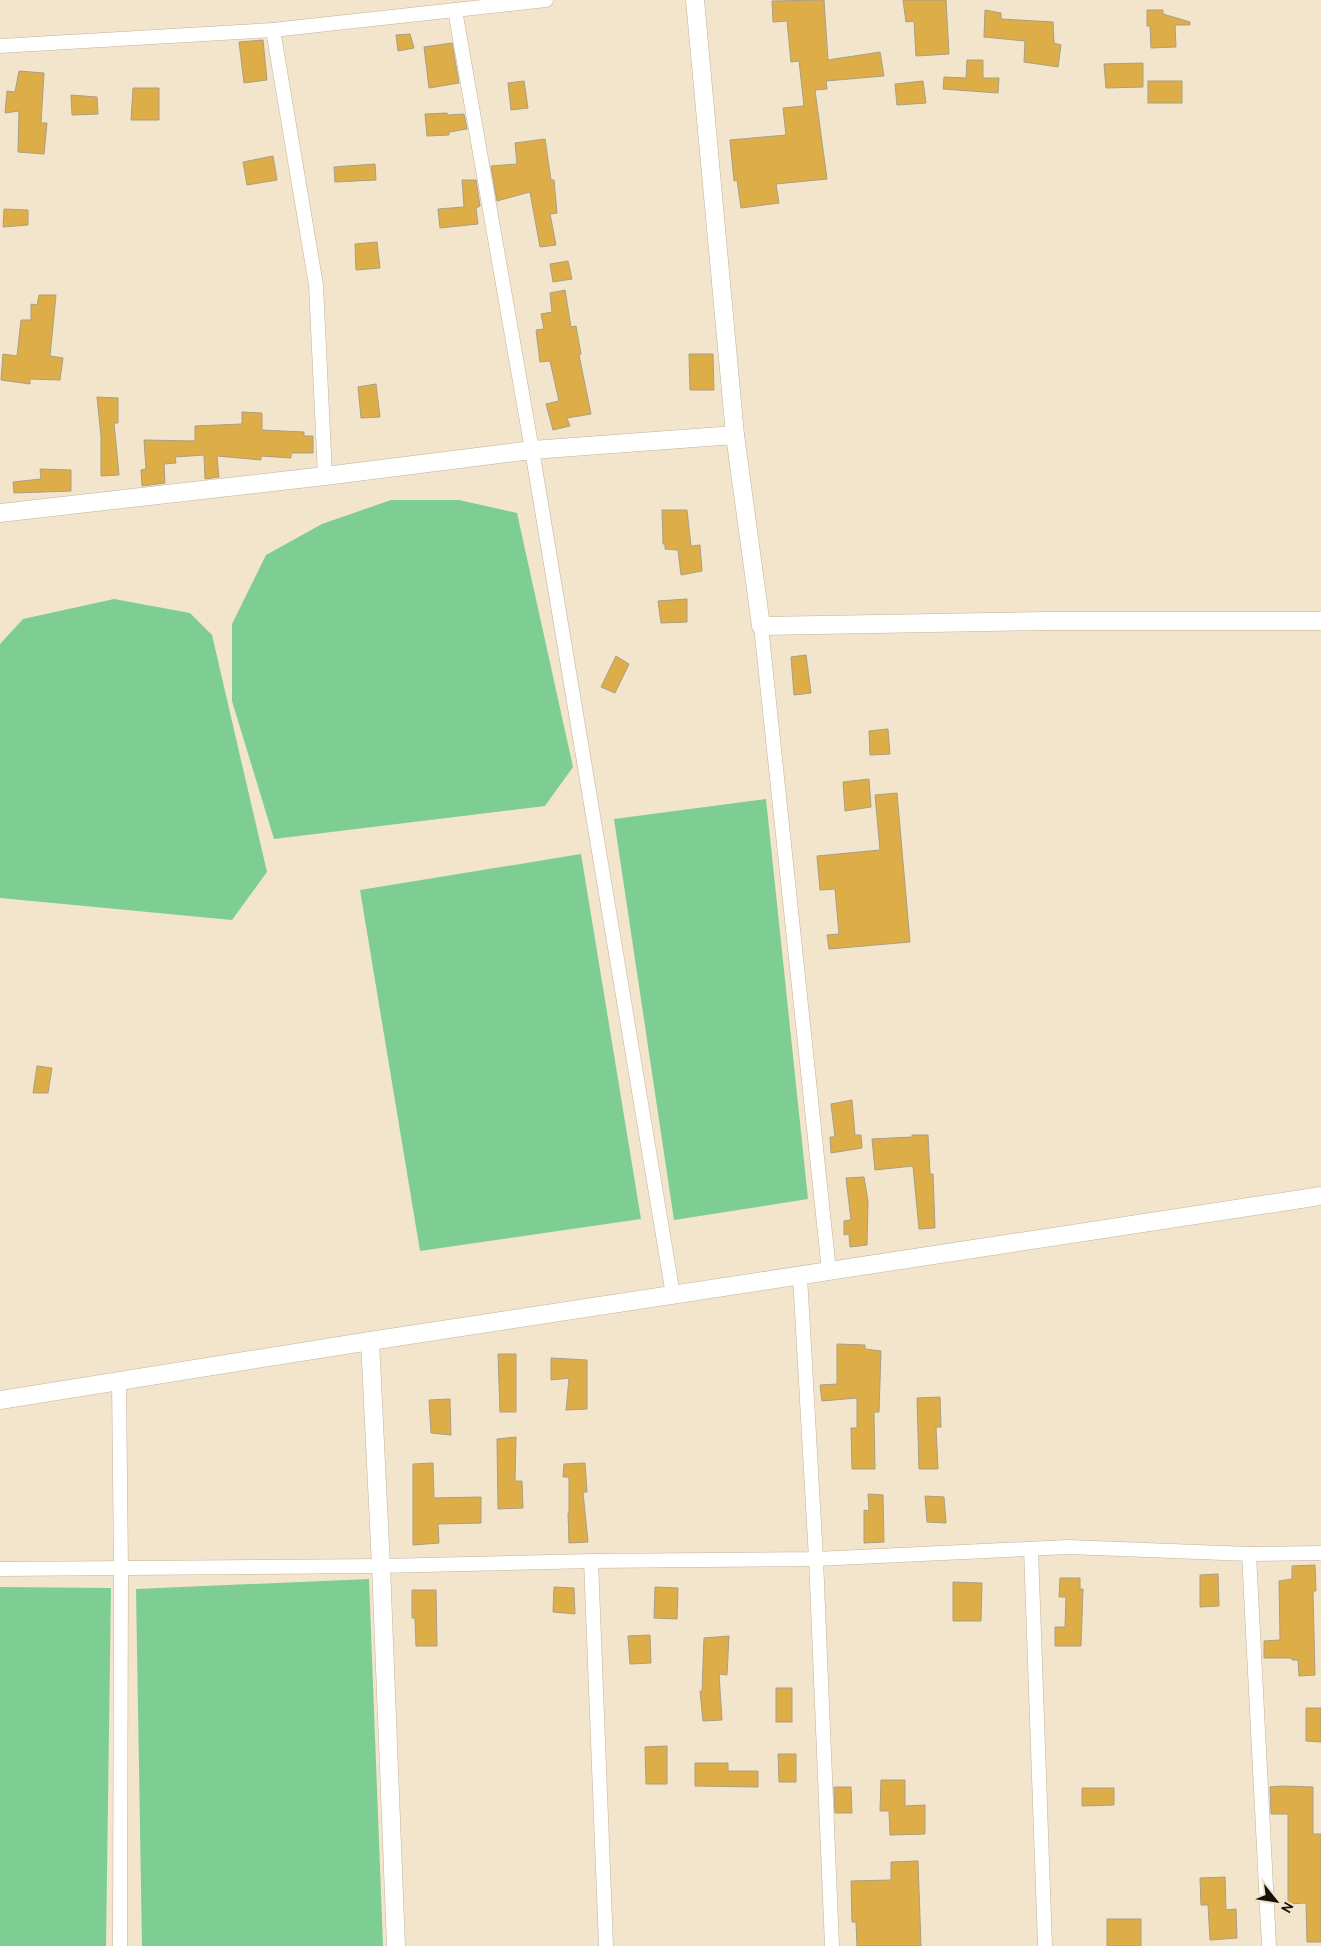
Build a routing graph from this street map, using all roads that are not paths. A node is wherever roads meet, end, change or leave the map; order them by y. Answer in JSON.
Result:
{"nodes":[{"id":1,"x":546,"y":0,"type":"edge"},
{"id":2,"x":695,"y":0,"type":"edge"},
{"id":3,"x":455,"y":10,"type":"junction"},
{"id":4,"x":273,"y":30,"type":"junction"},
{"id":5,"x":0,"y":46,"type":"edge"},
{"id":6,"x":735,"y":435,"type":"junction"},
{"id":7,"x":532,"y":450,"type":"junction"},
{"id":8,"x":325,"y":476,"type":"junction"},
{"id":9,"x":0,"y":513,"type":"edge"},
{"id":10,"x":1321,"y":621,"type":"edge"},
{"id":11,"x":761,"y":626,"type":"junction"},
{"id":12,"x":1321,"y":1196,"type":"edge"},
{"id":13,"x":829,"y":1272,"type":"junction"},
{"id":14,"x":800,"y":1276,"type":"junction"},
{"id":15,"x":673,"y":1295,"type":"junction"},
{"id":16,"x":370,"y":1341,"type":"junction"},
{"id":17,"x":119,"y":1381,"type":"junction"},
{"id":18,"x":0,"y":1400,"type":"edge"},
{"id":19,"x":1031,"y":1549,"type":"junction"},
{"id":20,"x":1321,"y":1553,"type":"edge"},
{"id":21,"x":1249,"y":1554,"type":"junction"},
{"id":22,"x":816,"y":1559,"type":"junction"},
{"id":23,"x":591,"y":1561,"type":"junction"},
{"id":24,"x":382,"y":1566,"type":"junction"},
{"id":25,"x":0,"y":1569,"type":"edge"},
{"id":26,"x":121,"y":1569,"type":"junction"},
{"id":27,"x":120,"y":1946,"type":"edge"},
{"id":28,"x":396,"y":1946,"type":"edge"},
{"id":29,"x":606,"y":1946,"type":"edge"},
{"id":30,"x":832,"y":1946,"type":"edge"},
{"id":31,"x":1045,"y":1946,"type":"edge"},
{"id":32,"x":1269,"y":1946,"type":"edge"}],
"edges":[{"from":1,"to":3,"type":"street"},
{"from":2,"to":6,"type":"street"},
{"from":3,"to":4,"type":"street"},
{"from":3,"to":7,"type":"street"},
{"from":4,"to":5,"type":"street"},
{"from":4,"to":8,"type":"street"},
{"from":6,"to":7,"type":"street"},
{"from":6,"to":11,"type":"street"},
{"from":7,"to":8,"type":"street"},
{"from":7,"to":15,"type":"street"},
{"from":8,"to":9,"type":"street"},
{"from":10,"to":11,"type":"street"},
{"from":11,"to":13,"type":"street"},
{"from":12,"to":13,"type":"street"},
{"from":13,"to":14,"type":"street"},
{"from":14,"to":15,"type":"street"},
{"from":14,"to":22,"type":"street"},
{"from":15,"to":16,"type":"street"},
{"from":16,"to":17,"type":"street"},
{"from":16,"to":24,"type":"street"},
{"from":17,"to":18,"type":"street"},
{"from":17,"to":26,"type":"street"},
{"from":19,"to":21,"type":"street"},
{"from":19,"to":22,"type":"street"},
{"from":19,"to":31,"type":"street"},
{"from":20,"to":21,"type":"street"},
{"from":21,"to":32,"type":"street"},
{"from":22,"to":23,"type":"street"},
{"from":22,"to":30,"type":"street"},
{"from":23,"to":24,"type":"street"},
{"from":23,"to":29,"type":"street"},
{"from":24,"to":26,"type":"street"},
{"from":24,"to":28,"type":"street"},
{"from":25,"to":26,"type":"street"},
{"from":26,"to":27,"type":"street"}]}
